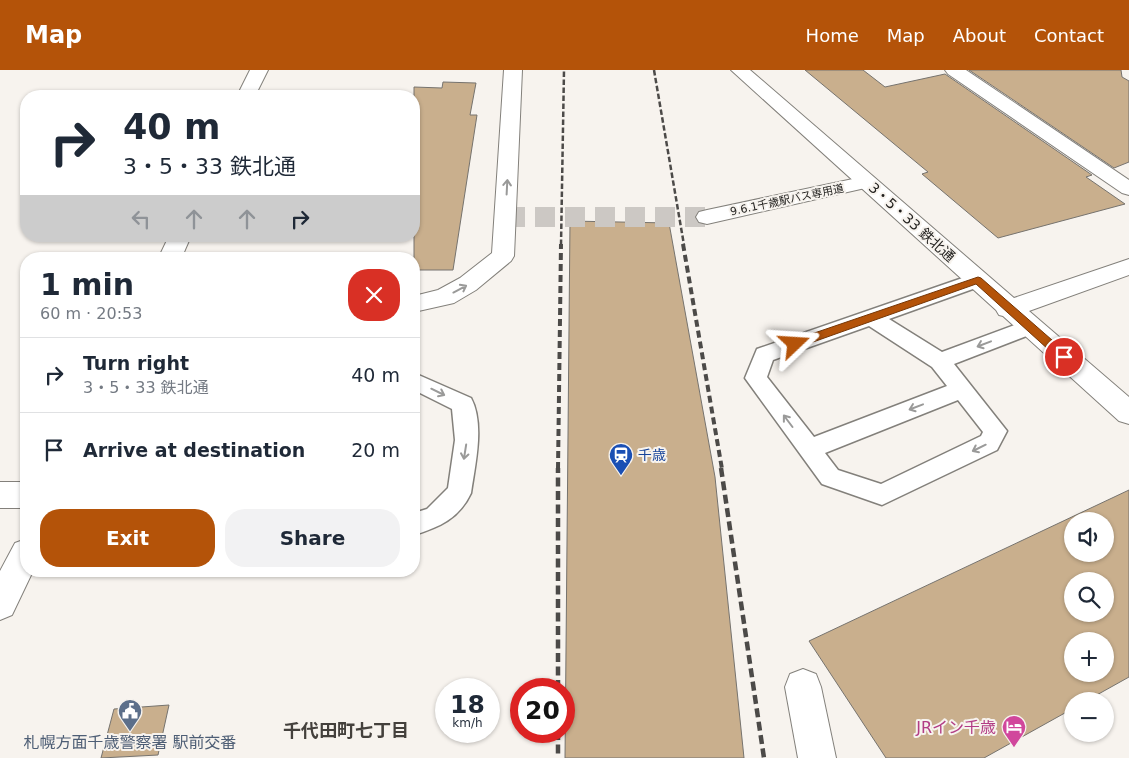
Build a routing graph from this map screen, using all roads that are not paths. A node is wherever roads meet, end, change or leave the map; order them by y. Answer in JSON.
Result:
{"nodes":[{"id":1,"x":259,"y":70,"type":"edge"},
{"id":2,"x":513,"y":70,"type":"edge"},
{"id":3,"x":740,"y":70,"type":"edge"},
{"id":4,"x":954,"y":70,"type":"edge"},
{"id":5,"x":249,"y":90,"type":"edge"},
{"id":6,"x":867,"y":182,"type":"junction"},
{"id":7,"x":1129,"y":189,"type":"edge"},
{"id":8,"x":707,"y":218,"type":"tunnel mouth"},
{"id":9,"x":1129,"y":267,"type":"edge"},
{"id":10,"x":978,"y":280,"type":"junction"},
{"id":11,"x":420,"y":302,"type":"edge"},
{"id":12,"x":1008,"y":309,"type":"junction"},
{"id":13,"x":871,"y":317,"type":"junction"},
{"id":14,"x":1030,"y":327,"type":"junction"},
{"id":15,"x":940,"y":361,"type":"junction"},
{"id":16,"x":420,"y":383,"type":"edge"},
{"id":17,"x":962,"y":390,"type":"junction"},
{"id":18,"x":1129,"y":414,"type":"edge"},
{"id":19,"x":809,"y":449,"type":"junction"},
{"id":20,"x":0,"y":495,"type":"edge"},
{"id":21,"x":20,"y":495,"type":"edge"},
{"id":22,"x":420,"y":522,"type":"edge"},
{"id":23,"x":20,"y":565,"type":"edge"},
{"id":24,"x":0,"y":604,"type":"edge"},
{"id":25,"x":803,"y":687,"type":"dead end"},
{"id":26,"x":817,"y":758,"type":"edge"}],
"edges":[{"from":1,"to":5,"type":"main road"},
{"from":11,"to":2,"type":"main road","one_way":true},
{"from":3,"to":6,"type":"main road","name":"3・5・33 鉄北通"},
{"from":4,"to":7,"type":"main road"},
{"from":6,"to":8,"type":"main road","name":"9.6.1千歳駅バス専用道"},
{"from":6,"to":10,"type":"main road","name":"3・5・33 鉄北通"},
{"from":9,"to":12,"type":"main road"},
{"from":10,"to":12,"type":"main road","name":"3・5・33 鉄北通"},
{"from":10,"to":13,"type":"lane"},
{"from":12,"to":14,"type":"main road","name":"3・5・33 鉄北通"},
{"from":13,"to":15,"type":"lane"},
{"from":19,"to":13,"type":"lane","one_way":true},
{"from":14,"to":15,"type":"lane","one_way":true},
{"from":14,"to":18,"type":"main road","name":"3・5・33 鉄北通"},
{"from":15,"to":17,"type":"lane"},
{"from":16,"to":22,"type":"lane","one_way":true},
{"from":17,"to":19,"type":"lane","one_way":true},
{"from":17,"to":19,"type":"lane","one_way":true},
{"from":20,"to":21,"type":"main road"},
{"from":23,"to":24,"type":"main road"},
{"from":25,"to":26,"type":"main road"}]}
